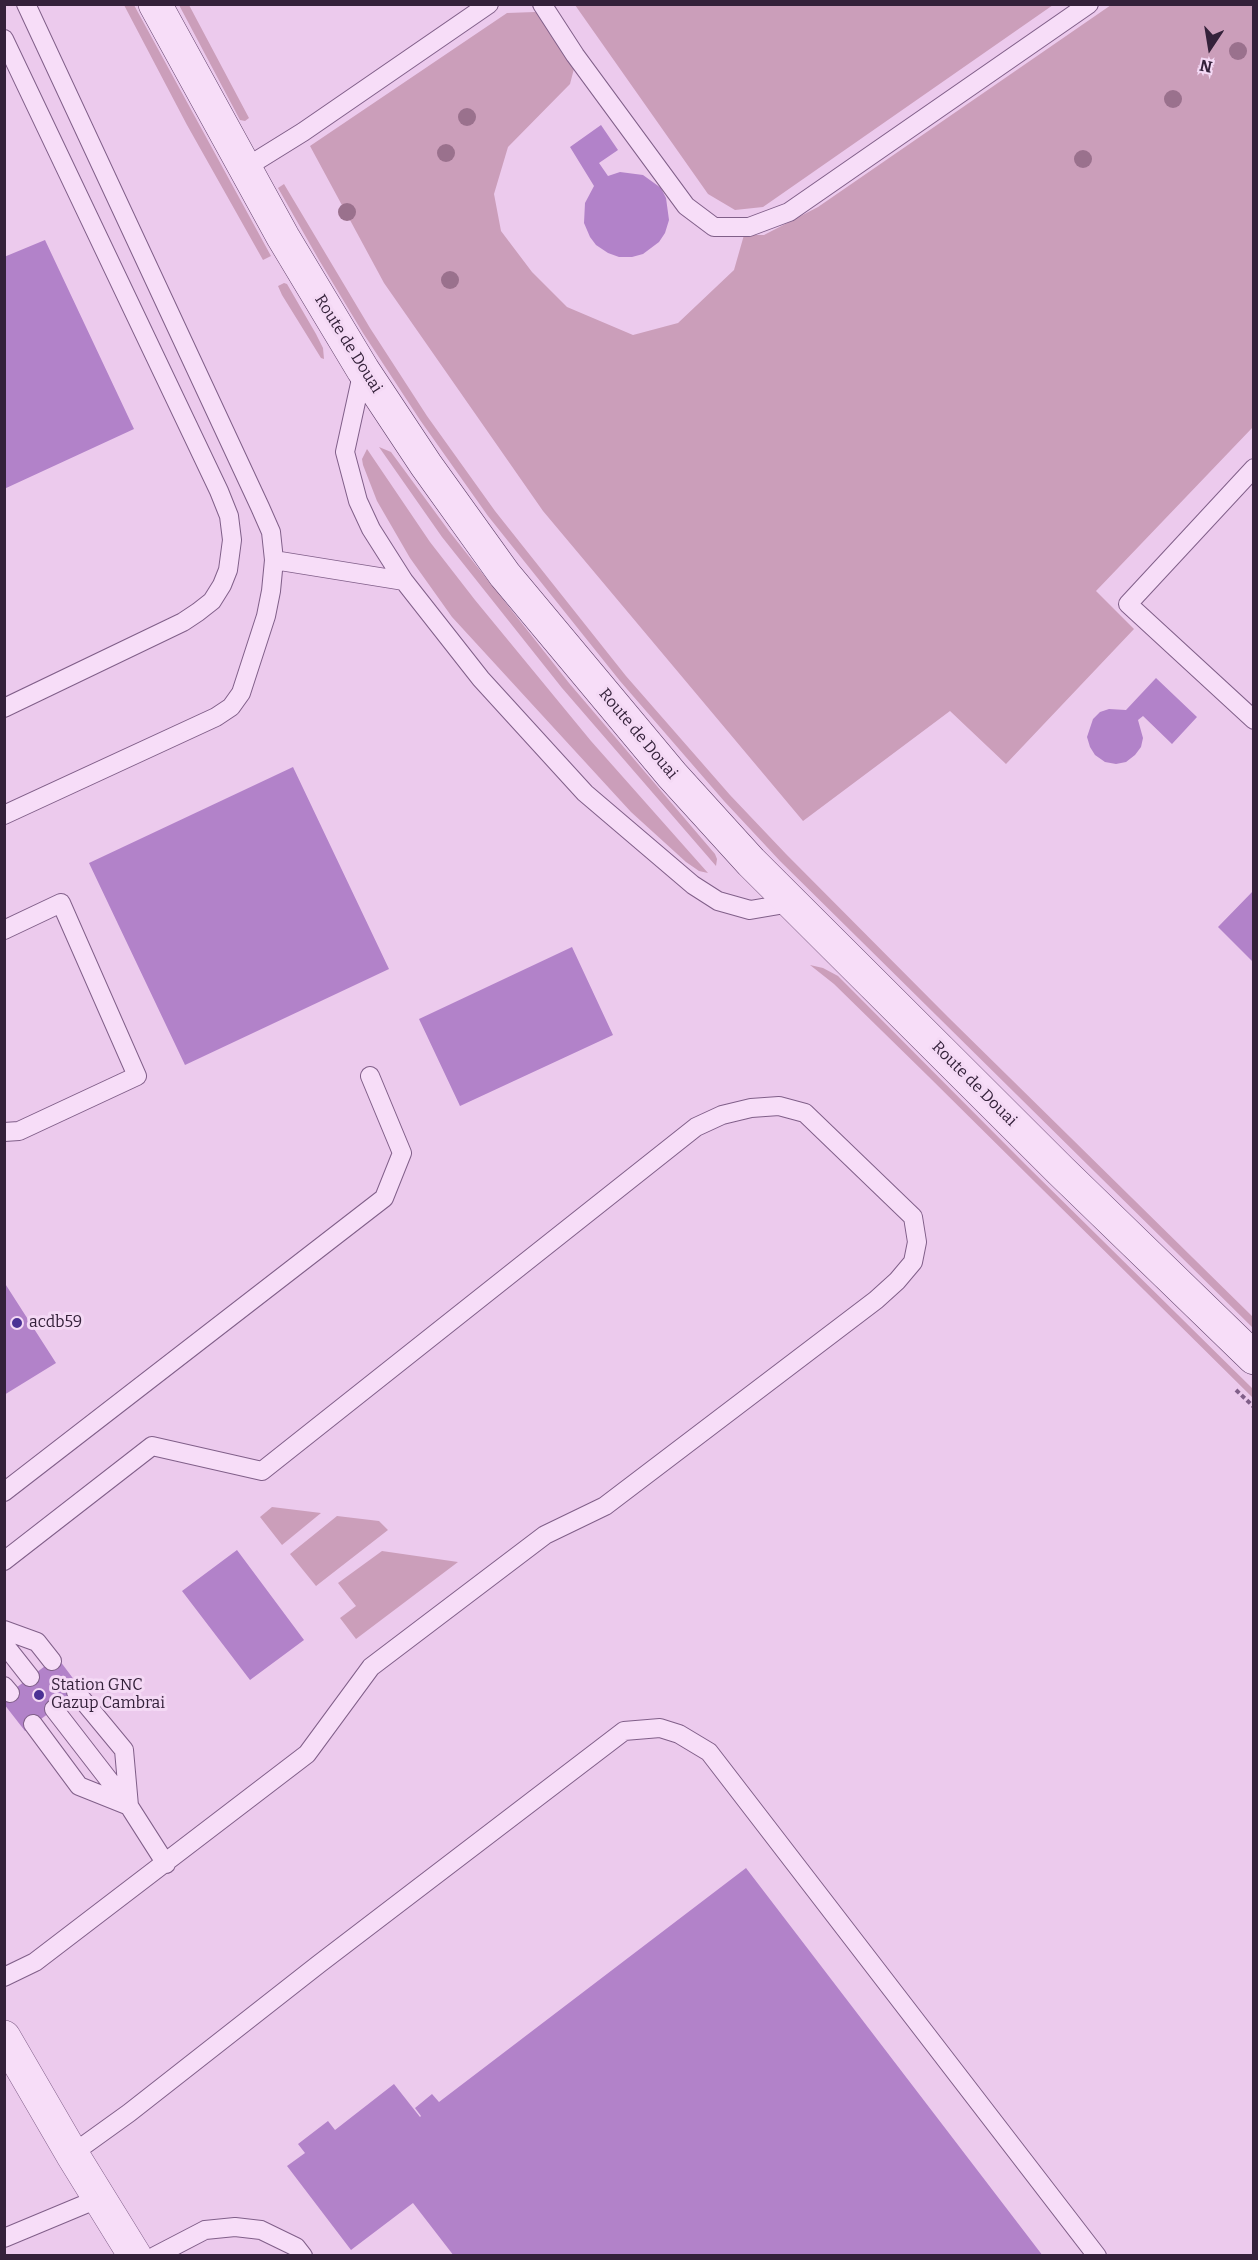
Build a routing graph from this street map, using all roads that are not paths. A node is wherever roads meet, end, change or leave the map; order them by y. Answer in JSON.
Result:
{"nodes":[{"id":1,"x":26,"y":4,"type":"edge"},
{"id":2,"x":155,"y":4,"type":"edge"},
{"id":3,"x":489,"y":4,"type":"edge"},
{"id":4,"x":542,"y":4,"type":"edge"},
{"id":5,"x":1089,"y":4,"type":"edge"},
{"id":6,"x":4,"y":39,"type":"edge"},
{"id":7,"x":244,"y":168,"type":"junction"},
{"id":8,"x":363,"y":370,"type":"junction"},
{"id":9,"x":1254,"y":468,"type":"edge"},
{"id":10,"x":274,"y":560,"type":"junction"},
{"id":11,"x":404,"y":581,"type":"junction"},
{"id":12,"x":4,"y":708,"type":"edge"},
{"id":13,"x":1254,"y":720,"type":"edge"},
{"id":14,"x":4,"y":815,"type":"edge"},
{"id":15,"x":791,"y":903,"type":"junction"},
{"id":16,"x":4,"y":930,"type":"edge"},
{"id":17,"x":370,"y":1076,"type":"dead end"},
{"id":18,"x":4,"y":1132,"type":"edge"},
{"id":19,"x":1254,"y":1358,"type":"edge"},
{"id":20,"x":4,"y":1492,"type":"edge"},
{"id":21,"x":4,"y":1561,"type":"edge"},
{"id":22,"x":4,"y":1630,"type":"edge"},
{"id":23,"x":4,"y":1644,"type":"edge"},
{"id":24,"x":52,"y":1661,"type":"dead end"},
{"id":25,"x":30,"y":1677,"type":"dead end"},
{"id":26,"x":76,"y":1692,"type":"dead end"},
{"id":27,"x":54,"y":1709,"type":"dead end"},
{"id":28,"x":33,"y":1724,"type":"dead end"},
{"id":29,"x":129,"y":1806,"type":"junction"},
{"id":30,"x":166,"y":1863,"type":"junction"},
{"id":31,"x":4,"y":1977,"type":"edge"},
{"id":32,"x":4,"y":2037,"type":"edge"},
{"id":33,"x":72,"y":2154,"type":"junction"},
{"id":34,"x":100,"y":2198,"type":"junction"},
{"id":35,"x":4,"y":2238,"type":"edge"},
{"id":36,"x":135,"y":2256,"type":"edge"},
{"id":37,"x":155,"y":2256,"type":"edge"},
{"id":38,"x":303,"y":2256,"type":"edge"},
{"id":39,"x":1097,"y":2256,"type":"edge"}],
"edges":[{"from":1,"to":10,"type":"lane"},
{"from":2,"to":7,"type":"main road","name":"Route de Douai"},
{"from":3,"to":7,"type":"lane"},
{"from":4,"to":5,"type":"lane"},
{"from":6,"to":12,"type":"lane"},
{"from":7,"to":8,"type":"main road","name":"Route de Douai"},
{"from":8,"to":11,"type":"lane"},
{"from":8,"to":15,"type":"main road","name":"Route de Douai"},
{"from":9,"to":13,"type":"lane"},
{"from":10,"to":11,"type":"lane"},
{"from":10,"to":14,"type":"lane"},
{"from":11,"to":15,"type":"lane"},
{"from":15,"to":19,"type":"main road","name":"Route de Douai"},
{"from":16,"to":18,"type":"lane"},
{"from":17,"to":20,"type":"lane"},
{"from":21,"to":30,"type":"lane"},
{"from":22,"to":24,"type":"lane"},
{"from":23,"to":25,"type":"lane"},
{"from":26,"to":29,"type":"lane"},
{"from":27,"to":29,"type":"lane"},
{"from":28,"to":29,"type":"lane"},
{"from":29,"to":30,"type":"lane"},
{"from":30,"to":31,"type":"lane"},
{"from":32,"to":33,"type":"main road"},
{"from":33,"to":34,"type":"main road"},
{"from":33,"to":39,"type":"lane"},
{"from":34,"to":35,"type":"lane"},
{"from":34,"to":36,"type":"main road"},
{"from":37,"to":38,"type":"lane"}]}
